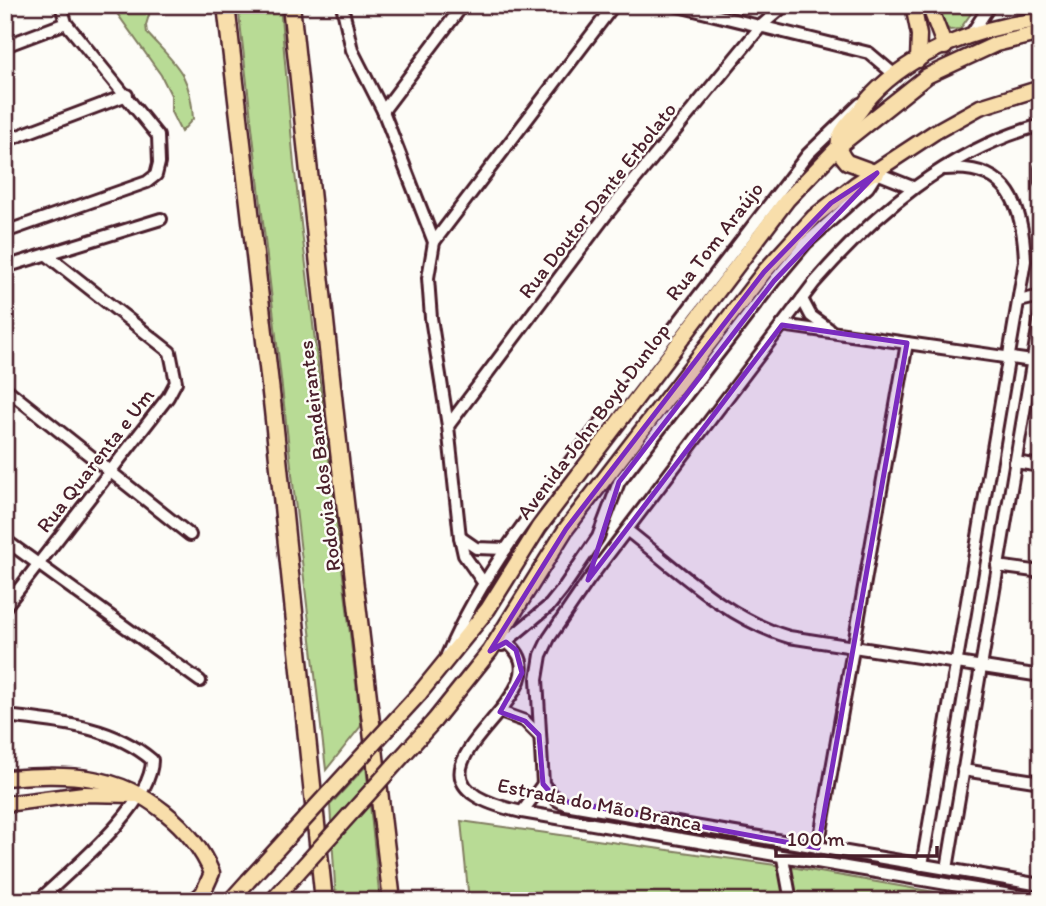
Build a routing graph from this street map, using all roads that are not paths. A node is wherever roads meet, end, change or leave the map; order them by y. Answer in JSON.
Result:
{"nodes":[{"id":1,"x":61,"y":5,"type":"edge"},
{"id":2,"x":226,"y":5,"type":"edge"},
{"id":3,"x":291,"y":5,"type":"edge"},
{"id":4,"x":342,"y":5,"type":"edge"},
{"id":5,"x":463,"y":5,"type":"edge"},
{"id":6,"x":614,"y":5,"type":"edge"},
{"id":7,"x":674,"y":5,"type":"edge"},
{"id":8,"x":785,"y":5,"type":"edge"},
{"id":9,"x":912,"y":5,"type":"edge"},
{"id":10,"x":929,"y":5,"type":"edge"},
{"id":11,"x":990,"y":5,"type":"edge"},
{"id":12,"x":1041,"y":20,"type":"edge"},
{"id":13,"x":66,"y":23,"type":"junction"},
{"id":14,"x":762,"y":25,"type":"junction"},
{"id":15,"x":1041,"y":33,"type":"edge"},
{"id":16,"x":970,"y":36,"type":"junction"},
{"id":17,"x":5,"y":46,"type":"edge"},
{"id":18,"x":945,"y":47,"type":"junction"},
{"id":19,"x":918,"y":60,"type":"junction"},
{"id":20,"x":895,"y":75,"type":"junction"},
{"id":21,"x":1041,"y":88,"type":"edge"},
{"id":22,"x":127,"y":95,"type":"junction"},
{"id":23,"x":870,"y":96,"type":"junction"},
{"id":24,"x":383,"y":111,"type":"junction"},
{"id":25,"x":1041,"y":125,"type":"edge"},
{"id":26,"x":5,"y":141,"type":"edge"},
{"id":27,"x":839,"y":146,"type":"junction"},
{"id":28,"x":1041,"y":168,"type":"edge"},
{"id":29,"x":939,"y":170,"type":"junction"},
{"id":30,"x":877,"y":173,"type":"junction"},
{"id":31,"x":1041,"y":183,"type":"edge"},
{"id":32,"x":912,"y":187,"type":"junction"},
{"id":33,"x":161,"y":219,"type":"dead end"},
{"id":34,"x":5,"y":232,"type":"edge"},
{"id":35,"x":434,"y":242,"type":"junction"},
{"id":36,"x":47,"y":255,"type":"junction"},
{"id":37,"x":5,"y":267,"type":"edge"},
{"id":38,"x":1041,"y":296,"type":"edge"},
{"id":39,"x":802,"y":299,"type":"junction"},
{"id":40,"x":1019,"y":301,"type":"junction"},
{"id":41,"x":1041,"y":311,"type":"edge"},
{"id":42,"x":782,"y":325,"type":"junction"},
{"id":43,"x":835,"y":331,"type":"junction"},
{"id":44,"x":1038,"y":336,"type":"edge"},
{"id":45,"x":907,"y":343,"type":"junction"},
{"id":46,"x":1008,"y":357,"type":"junction"},
{"id":47,"x":1032,"y":360,"type":"junction"},
{"id":48,"x":5,"y":388,"type":"edge"},
{"id":49,"x":448,"y":426,"type":"junction"},
{"id":50,"x":1015,"y":462,"type":"junction"},
{"id":51,"x":1041,"y":466,"type":"edge"},
{"id":52,"x":111,"y":472,"type":"junction"},
{"id":53,"x":628,"y":531,"type":"junction"},
{"id":54,"x":190,"y":535,"type":"dead end"},
{"id":55,"x":460,"y":537,"type":"junction"},
{"id":56,"x":5,"y":540,"type":"edge"},
{"id":57,"x":506,"y":549,"type":"junction"},
{"id":58,"x":39,"y":565,"type":"junction"},
{"id":59,"x":997,"y":566,"type":"junction"},
{"id":60,"x":1041,"y":572,"type":"edge"},
{"id":61,"x":588,"y":581,"type":"junction"},
{"id":62,"x":483,"y":582,"type":"junction"},
{"id":63,"x":550,"y":605,"type":"junction"},
{"id":64,"x":5,"y":607,"type":"edge"},
{"id":65,"x":506,"y":642,"type":"junction"},
{"id":66,"x":852,"y":648,"type":"junction"},
{"id":67,"x":490,"y":651,"type":"junction"},
{"id":68,"x":956,"y":663,"type":"junction"},
{"id":69,"x":442,"y":667,"type":"junction"},
{"id":70,"x":981,"y":667,"type":"junction"},
{"id":71,"x":1041,"y":676,"type":"edge"},
{"id":72,"x":200,"y":681,"type":"dead end"},
{"id":73,"x":500,"y":712,"type":"junction"},
{"id":74,"x":5,"y":716,"type":"edge"},
{"id":75,"x":539,"y":735,"type":"junction"},
{"id":76,"x":963,"y":770,"type":"junction"},
{"id":77,"x":5,"y":778,"type":"edge"},
{"id":78,"x":1041,"y":782,"type":"edge"},
{"id":79,"x":543,"y":784,"type":"junction"},
{"id":80,"x":137,"y":795,"type":"junction"},
{"id":81,"x":5,"y":804,"type":"edge"},
{"id":82,"x":522,"y":813,"type":"junction"},
{"id":83,"x":818,"y":848,"type":"junction"},
{"id":84,"x":783,"y":858,"type":"junction"},
{"id":85,"x":922,"y":864,"type":"junction"},
{"id":86,"x":947,"y":869,"type":"junction"},
{"id":87,"x":1041,"y":885,"type":"edge"},
{"id":88,"x":1041,"y":900,"type":"edge"},
{"id":89,"x":38,"y":901,"type":"edge"},
{"id":90,"x":194,"y":901,"type":"edge"},
{"id":91,"x":230,"y":901,"type":"edge"},
{"id":92,"x":272,"y":901,"type":"edge"},
{"id":93,"x":324,"y":901,"type":"edge"},
{"id":94,"x":392,"y":901,"type":"edge"},
{"id":95,"x":791,"y":901,"type":"edge"}],
"edges":[{"from":1,"to":13,"type":"street"},
{"from":2,"to":93,"type":"highway","name":"Rodovia dos Bandeirantes"},
{"from":3,"to":94,"type":"highway","name":"Rodovia dos Bandeirantes"},
{"from":4,"to":24,"type":"street"},
{"from":5,"to":24,"type":"street"},
{"from":6,"to":35,"type":"street"},
{"from":7,"to":14,"type":"street"},
{"from":8,"to":14,"type":"street","name":"Rua Doutor Dante Erbolato"},
{"from":9,"to":19,"type":"main road"},
{"from":10,"to":18,"type":"main road"},
{"from":11,"to":16,"type":"street"},
{"from":12,"to":16,"type":"main road"},
{"from":13,"to":17,"type":"street"},
{"from":13,"to":22,"type":"street"},
{"from":14,"to":20,"type":"street"},
{"from":14,"to":49,"type":"street","name":"Rua Doutor Dante Erbolato"},
{"from":15,"to":27,"type":"main road","name":"Avenida John Boyd Dunlop"},
{"from":16,"to":18,"type":"main road"},
{"from":18,"to":19,"type":"main road"},
{"from":19,"to":20,"type":"main road"},
{"from":20,"to":23,"type":"main road"},
{"from":21,"to":30,"type":"main road","name":"Avenida John Boyd Dunlop"},
{"from":22,"to":26,"type":"street"},
{"from":22,"to":34,"type":"street"},
{"from":23,"to":27,"type":"main road"},
{"from":23,"to":57,"type":"street","name":"Rua Tom Araújo"},
{"from":24,"to":35,"type":"street"},
{"from":25,"to":29,"type":"street"},
{"from":27,"to":30,"type":"main road"},
{"from":27,"to":69,"type":"main road","name":"Avenida John Boyd Dunlop"},
{"from":28,"to":31,"type":"street"},
{"from":29,"to":32,"type":"street"},
{"from":29,"to":40,"type":"street"},
{"from":30,"to":32,"type":"street"},
{"from":30,"to":63,"type":"street"},
{"from":30,"to":67,"type":"main road","name":"Avenida John Boyd Dunlop"},
{"from":32,"to":39,"type":"street"},
{"from":33,"to":36,"type":"street"},
{"from":35,"to":49,"type":"street"},
{"from":36,"to":37,"type":"street"},
{"from":36,"to":52,"type":"street","name":"Rua Quarenta e Um"},
{"from":38,"to":40,"type":"street"},
{"from":39,"to":42,"type":"street"},
{"from":39,"to":43,"type":"street"},
{"from":40,"to":46,"type":"street"},
{"from":41,"to":44,"type":"street"},
{"from":42,"to":43,"type":"street"},
{"from":42,"to":53,"type":"street"},
{"from":43,"to":45,"type":"street"},
{"from":44,"to":47,"type":"street"},
{"from":45,"to":46,"type":"street"},
{"from":45,"to":66,"type":"street"},
{"from":46,"to":47,"type":"street"},
{"from":46,"to":68,"type":"street"},
{"from":47,"to":50,"type":"street"},
{"from":48,"to":52,"type":"street"},
{"from":49,"to":55,"type":"street"},
{"from":50,"to":51,"type":"street"},
{"from":50,"to":59,"type":"street"},
{"from":52,"to":54,"type":"street"},
{"from":52,"to":58,"type":"street","name":"Rua Quarenta e Um"},
{"from":53,"to":61,"type":"street"},
{"from":53,"to":66,"type":"street"},
{"from":55,"to":57,"type":"street"},
{"from":55,"to":62,"type":"street"},
{"from":56,"to":58,"type":"street"},
{"from":57,"to":62,"type":"street","name":"Rua Tom Araújo"},
{"from":58,"to":64,"type":"street","name":"Rua Quarenta e Um"},
{"from":58,"to":72,"type":"street"},
{"from":59,"to":60,"type":"street"},
{"from":59,"to":70,"type":"street"},
{"from":61,"to":63,"type":"street"},
{"from":61,"to":75,"type":"street"},
{"from":62,"to":69,"type":"street","name":"Rua Tom Araújo"},
{"from":63,"to":65,"type":"street"},
{"from":65,"to":67,"type":"street"},
{"from":65,"to":73,"type":"street","name":"Estrada do Mão Branca"},
{"from":66,"to":68,"type":"street"},
{"from":66,"to":83,"type":"street"},
{"from":67,"to":92,"type":"main road","name":"Avenida John Boyd Dunlop","bridge":true},
{"from":68,"to":70,"type":"street"},
{"from":68,"to":85,"type":"street"},
{"from":69,"to":91,"type":"main road","name":"Avenida John Boyd Dunlop","bridge":true},
{"from":70,"to":71,"type":"street"},
{"from":70,"to":76,"type":"street"},
{"from":73,"to":75,"type":"street"},
{"from":73,"to":82,"type":"street","name":"Estrada do Mão Branca"},
{"from":74,"to":80,"type":"street"},
{"from":75,"to":79,"type":"street"},
{"from":76,"to":78,"type":"street"},
{"from":76,"to":86,"type":"street"},
{"from":77,"to":80,"type":"main road"},
{"from":79,"to":82,"type":"street"},
{"from":79,"to":83,"type":"street"},
{"from":80,"to":81,"type":"main road"},
{"from":80,"to":89,"type":"street"},
{"from":80,"to":90,"type":"main road"},
{"from":82,"to":84,"type":"street","name":"Estrada do Mão Branca"},
{"from":83,"to":85,"type":"street"},
{"from":84,"to":88,"type":"street","name":"Estrada do Mão Branca"},
{"from":84,"to":95,"type":"street"},
{"from":85,"to":86,"type":"street"},
{"from":86,"to":87,"type":"street"}]}
